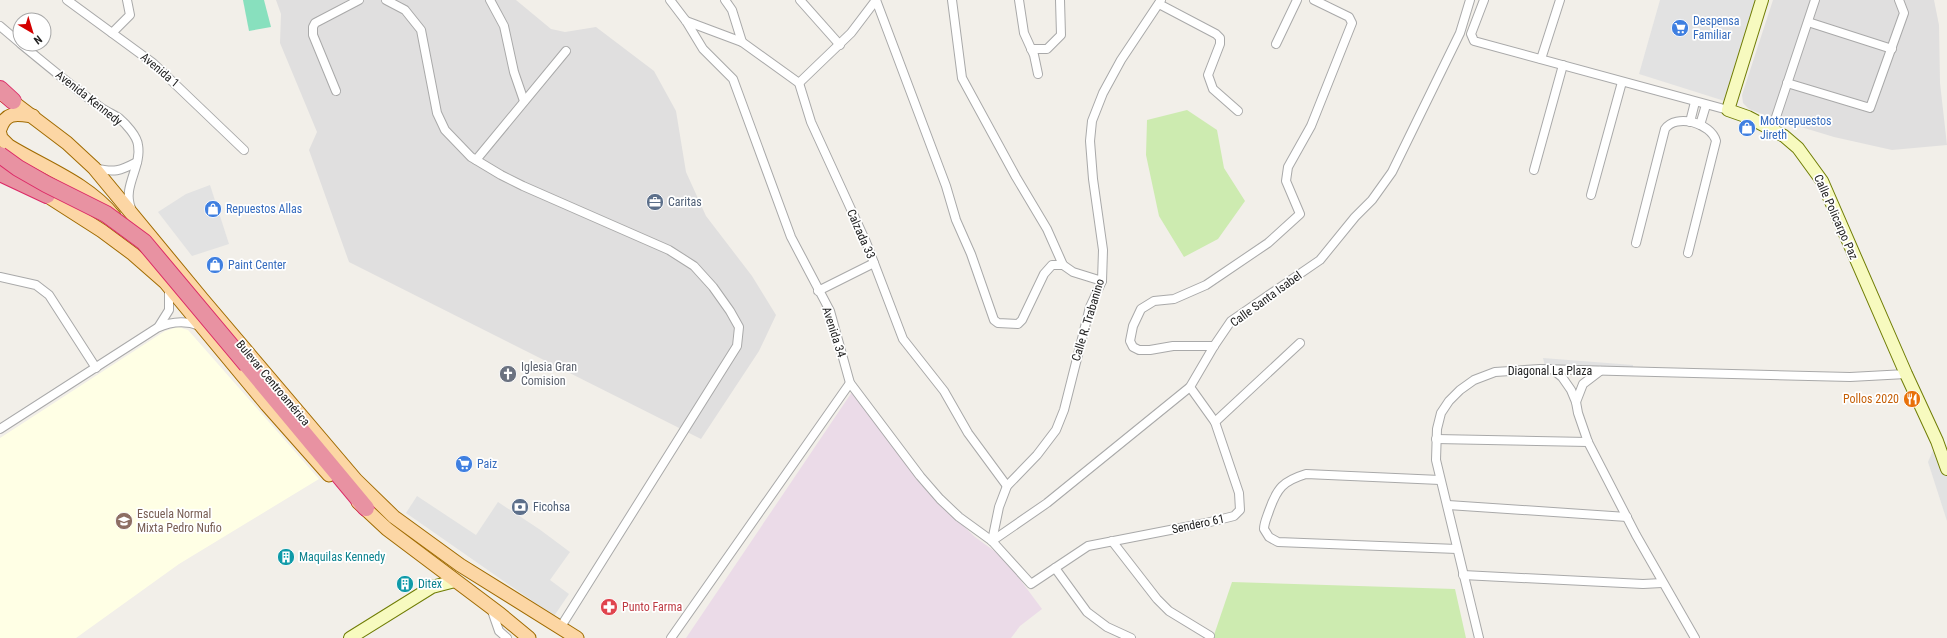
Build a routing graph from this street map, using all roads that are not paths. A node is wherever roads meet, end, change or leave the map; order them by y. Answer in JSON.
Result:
{"nodes":[{"id":1,"x":67,"y":0,"type":"edge"},
{"id":2,"x":127,"y":0,"type":"edge"},
{"id":3,"x":359,"y":0,"type":"edge"},
{"id":4,"x":386,"y":0,"type":"edge"},
{"id":5,"x":490,"y":0,"type":"edge"},
{"id":6,"x":670,"y":0,"type":"edge"},
{"id":7,"x":725,"y":0,"type":"edge"},
{"id":8,"x":800,"y":0,"type":"edge"},
{"id":9,"x":876,"y":0,"type":"edge"},
{"id":10,"x":952,"y":0,"type":"edge"},
{"id":11,"x":1018,"y":0,"type":"edge"},
{"id":12,"x":1060,"y":0,"type":"edge"},
{"id":13,"x":1297,"y":0,"type":"edge"},
{"id":14,"x":1314,"y":0,"type":"edge"},
{"id":15,"x":1470,"y":0,"type":"edge"},
{"id":16,"x":1484,"y":0,"type":"edge"},
{"id":17,"x":1560,"y":0,"type":"edge"},
{"id":18,"x":1762,"y":0,"type":"edge"},
{"id":19,"x":1815,"y":0,"type":"edge"},
{"id":20,"x":1899,"y":0,"type":"edge"},
{"id":21,"x":1160,"y":2,"type":"edge"},
{"id":22,"x":686,"y":21,"type":"junction"},
{"id":23,"x":1808,"y":22,"type":"junction"},
{"id":24,"x":0,"y":26,"type":"edge"},
{"id":25,"x":112,"y":33,"type":"junction"},
{"id":26,"x":12,"y":36,"type":"edge"},
{"id":27,"x":742,"y":42,"type":"junction"},
{"id":28,"x":840,"y":44,"type":"junction"},
{"id":29,"x":1276,"y":44,"type":"dead end"},
{"id":30,"x":1031,"y":49,"type":"junction"},
{"id":31,"x":1892,"y":49,"type":"junction"},
{"id":32,"x":566,"y":51,"type":"dead end"},
{"id":33,"x":31,"y":52,"type":"edge"},
{"id":34,"x":1541,"y":59,"type":"junction"},
{"id":35,"x":1563,"y":65,"type":"junction"},
{"id":36,"x":1038,"y":74,"type":"dead end"},
{"id":37,"x":1622,"y":82,"type":"junction"},
{"id":38,"x":799,"y":83,"type":"junction"},
{"id":39,"x":1788,"y":83,"type":"junction"},
{"id":40,"x":0,"y":89,"type":"edge"},
{"id":41,"x":336,"y":91,"type":"dead end"},
{"id":42,"x":7,"y":97,"type":"edge"},
{"id":43,"x":524,"y":101,"type":"junction"},
{"id":44,"x":1695,"y":102,"type":"junction"},
{"id":45,"x":1706,"y":104,"type":"junction"},
{"id":46,"x":1728,"y":110,"type":"junction"},
{"id":47,"x":1238,"y":111,"type":"dead end"},
{"id":48,"x":33,"y":116,"type":"junction"},
{"id":49,"x":1690,"y":122,"type":"junction"},
{"id":50,"x":1700,"y":125,"type":"junction"},
{"id":51,"x":0,"y":129,"type":"edge"},
{"id":52,"x":1772,"y":129,"type":"junction"},
{"id":53,"x":0,"y":134,"type":"edge"},
{"id":54,"x":244,"y":150,"type":"dead end"},
{"id":55,"x":0,"y":155,"type":"edge"},
{"id":56,"x":476,"y":160,"type":"junction"},
{"id":57,"x":137,"y":162,"type":"junction"},
{"id":58,"x":0,"y":164,"type":"edge"},
{"id":59,"x":94,"y":168,"type":"junction"},
{"id":60,"x":1534,"y":170,"type":"dead end"},
{"id":61,"x":0,"y":173,"type":"edge"},
{"id":62,"x":1591,"y":194,"type":"dead end"},
{"id":63,"x":47,"y":195,"type":"junction"},
{"id":64,"x":135,"y":217,"type":"junction"},
{"id":65,"x":1636,"y":243,"type":"dead end"},
{"id":66,"x":1688,"y":253,"type":"dead end"},
{"id":67,"x":874,"y":263,"type":"junction"},
{"id":68,"x":1063,"y":265,"type":"junction"},
{"id":69,"x":0,"y":277,"type":"edge"},
{"id":70,"x":1102,"y":281,"type":"junction"},
{"id":71,"x":167,"y":285,"type":"junction"},
{"id":72,"x":818,"y":291,"type":"junction"},
{"id":73,"x":201,"y":327,"type":"junction"},
{"id":74,"x":157,"y":328,"type":"junction"},
{"id":75,"x":1300,"y":343,"type":"dead end"},
{"id":76,"x":1214,"y":346,"type":"junction"},
{"id":77,"x":96,"y":368,"type":"junction"},
{"id":78,"x":1552,"y":369,"type":"junction"},
{"id":79,"x":1600,"y":371,"type":"junction"},
{"id":80,"x":1906,"y":374,"type":"junction"},
{"id":81,"x":850,"y":384,"type":"junction"},
{"id":82,"x":1190,"y":387,"type":"junction"},
{"id":83,"x":1576,"y":402,"type":"junction"},
{"id":84,"x":1215,"y":422,"type":"junction"},
{"id":85,"x":0,"y":429,"type":"edge"},
{"id":86,"x":1436,"y":439,"type":"junction"},
{"id":87,"x":1588,"y":442,"type":"junction"},
{"id":88,"x":1947,"y":469,"type":"edge"},
{"id":89,"x":1440,"y":480,"type":"junction"},
{"id":90,"x":1007,"y":486,"type":"junction"},
{"id":91,"x":1448,"y":505,"type":"junction"},
{"id":92,"x":366,"y":508,"type":"junction"},
{"id":93,"x":1627,"y":517,"type":"junction"},
{"id":94,"x":992,"y":541,"type":"junction"},
{"id":95,"x":1112,"y":541,"type":"junction"},
{"id":96,"x":1457,"y":549,"type":"junction"},
{"id":97,"x":436,"y":568,"type":"junction"},
{"id":98,"x":1055,"y":568,"type":"junction"},
{"id":99,"x":1463,"y":575,"type":"junction"},
{"id":100,"x":451,"y":578,"type":"junction"},
{"id":101,"x":1662,"y":583,"type":"junction"},
{"id":102,"x":1031,"y":584,"type":"joint"},
{"id":103,"x":432,"y":587,"type":"junction"},
{"id":104,"x":491,"y":608,"type":"junction"},
{"id":105,"x":560,"y":628,"type":"junction"},
{"id":106,"x":1210,"y":636,"type":"dead end"},
{"id":107,"x":350,"y":638,"type":"edge"},
{"id":108,"x":507,"y":638,"type":"edge"},
{"id":109,"x":529,"y":638,"type":"edge"},
{"id":110,"x":539,"y":638,"type":"edge"},
{"id":111,"x":577,"y":638,"type":"edge"},
{"id":112,"x":670,"y":638,"type":"edge"},
{"id":113,"x":1131,"y":638,"type":"edge"},
{"id":114,"x":1479,"y":638,"type":"edge"},
{"id":115,"x":1695,"y":638,"type":"edge"}],
"edges":[{"from":1,"to":25,"type":"street","name":"Avenida 1"},
{"from":2,"to":25,"type":"street"},
{"from":3,"to":41,"type":"street"},
{"from":4,"to":56,"type":"street"},
{"from":5,"to":43,"type":"street"},
{"from":6,"to":22,"type":"street","name":"Avenida 34"},
{"from":7,"to":27,"type":"street"},
{"from":8,"to":28,"type":"street"},
{"from":9,"to":28,"type":"street"},
{"from":9,"to":68,"type":"street"},
{"from":10,"to":68,"type":"street"},
{"from":11,"to":30,"type":"street"},
{"from":12,"to":30,"type":"street"},
{"from":13,"to":29,"type":"street"},
{"from":14,"to":76,"type":"street"},
{"from":15,"to":76,"type":"street","name":"Calle Santa Isabel"},
{"from":16,"to":34,"type":"street"},
{"from":17,"to":34,"type":"street"},
{"from":18,"to":46,"type":"street"},
{"from":19,"to":23,"type":"street"},
{"from":20,"to":31,"type":"street"},
{"from":21,"to":47,"type":"street"},
{"from":21,"to":70,"type":"street","name":"Calle R. Trabanino"},
{"from":22,"to":27,"type":"street"},
{"from":22,"to":72,"type":"street","name":"Avenida 34"},
{"from":23,"to":31,"type":"street"},
{"from":23,"to":39,"type":"street"},
{"from":24,"to":26,"type":"street","name":"Avenida Kennedy"},
{"from":25,"to":54,"type":"street","name":"Avenida 1"},
{"from":27,"to":38,"type":"street"},
{"from":28,"to":38,"type":"street"},
{"from":30,"to":36,"type":"street"},
{"from":31,"to":39,"type":"street"},
{"from":32,"to":43,"type":"street"},
{"from":33,"to":57,"type":"street","name":"Avenida Kennedy"},
{"from":34,"to":35,"type":"street"},
{"from":35,"to":37,"type":"street"},
{"from":35,"to":60,"type":"street"},
{"from":37,"to":44,"type":"street"},
{"from":37,"to":62,"type":"street"},
{"from":38,"to":67,"type":"street","name":"Calzada 33"},
{"from":39,"to":52,"type":"street"},
{"from":40,"to":42,"type":"highway"},
{"from":42,"to":48,"type":"main road","name":"Bulevar Centroamérica"},
{"from":43,"to":56,"type":"street"},
{"from":44,"to":45,"type":"street"},
{"from":44,"to":49,"type":"street"},
{"from":45,"to":46,"type":"street"},
{"from":45,"to":50,"type":"street"},
{"from":46,"to":52,"type":"street","name":"Calle Policarpo Paz"},
{"from":48,"to":51,"type":"main road"},
{"from":48,"to":59,"type":"main road","name":"Bulevar Centroamérica"},
{"from":49,"to":50,"type":"street"},
{"from":49,"to":65,"type":"street"},
{"from":50,"to":66,"type":"street"},
{"from":52,"to":80,"type":"street","name":"Calle Policarpo Paz"},
{"from":53,"to":71,"type":"main road"},
{"from":55,"to":92,"type":"highway","bridge":true},
{"from":56,"to":105,"type":"street"},
{"from":57,"to":59,"type":"street"},
{"from":57,"to":64,"type":"street","name":"Avenida Kennedy"},
{"from":58,"to":63,"type":"main road","name":"Bulevar Centroamérica"},
{"from":59,"to":64,"type":"main road","name":"Bulevar Centroamérica"},
{"from":61,"to":63,"type":"highway"},
{"from":63,"to":71,"type":"main road","name":"Bulevar Centroamérica"},
{"from":64,"to":105,"type":"main road","name":"Bulevar Centroamérica"},
{"from":67,"to":72,"type":"street"},
{"from":67,"to":90,"type":"street","name":"Calzada 33"},
{"from":68,"to":70,"type":"street"},
{"from":69,"to":77,"type":"street"},
{"from":70,"to":90,"type":"street","name":"Calle R. Trabanino"},
{"from":71,"to":73,"type":"main road","name":"Bulevar Centroamérica"},
{"from":71,"to":74,"type":"street"},
{"from":72,"to":81,"type":"street","name":"Avenida 34"},
{"from":73,"to":74,"type":"street"},
{"from":73,"to":92,"type":"main road","name":"Bulevar Centroamérica"},
{"from":74,"to":77,"type":"street"},
{"from":75,"to":84,"type":"street"},
{"from":76,"to":82,"type":"street","name":"Calle Santa Isabel"},
{"from":77,"to":85,"type":"street"},
{"from":78,"to":79,"type":"street","name":"Diagonal La Plaza"},
{"from":78,"to":83,"type":"street"},
{"from":78,"to":86,"type":"street","name":"Diagonal La Plaza"},
{"from":79,"to":80,"type":"street","name":"Diagonal La Plaza"},
{"from":79,"to":83,"type":"street"},
{"from":80,"to":88,"type":"street","name":"Calle Policarpo Paz"},
{"from":81,"to":94,"type":"street","name":"Avenida 34"},
{"from":81,"to":112,"type":"street"},
{"from":82,"to":84,"type":"street","name":"Sendero 61"},
{"from":82,"to":94,"type":"street","name":"Calle Santa Isabel"},
{"from":83,"to":87,"type":"street"},
{"from":84,"to":95,"type":"street","name":"Sendero 61"},
{"from":86,"to":87,"type":"street"},
{"from":86,"to":89,"type":"street","name":"Diagonal La Plaza"},
{"from":87,"to":93,"type":"street"},
{"from":89,"to":91,"type":"street","name":"Diagonal La Plaza"},
{"from":89,"to":96,"type":"street"},
{"from":90,"to":94,"type":"street","name":"Calle R. Trabanino"},
{"from":91,"to":93,"type":"street"},
{"from":91,"to":96,"type":"street","name":"Diagonal La Plaza"},
{"from":92,"to":97,"type":"main road","name":"Bulevar Centroamérica"},
{"from":93,"to":101,"type":"street"},
{"from":94,"to":102,"type":"street","name":"Avenida 34"},
{"from":95,"to":98,"type":"street","name":"Sendero 61"},
{"from":95,"to":106,"type":"street"},
{"from":96,"to":99,"type":"street","name":"Diagonal La Plaza"},
{"from":97,"to":100,"type":"main road","name":"Bulevar Centroamérica"},
{"from":97,"to":103,"type":"street"},
{"from":98,"to":102,"type":"street","name":"Sendero 61"},
{"from":98,"to":113,"type":"street"},
{"from":99,"to":101,"type":"street"},
{"from":99,"to":114,"type":"street","name":"Diagonal La Plaza"},
{"from":100,"to":103,"type":"street"},
{"from":100,"to":104,"type":"main road","name":"Bulevar Centroamérica"},
{"from":100,"to":110,"type":"main road"},
{"from":101,"to":115,"type":"street"},
{"from":103,"to":107,"type":"street"},
{"from":104,"to":108,"type":"street"},
{"from":104,"to":109,"type":"main road","name":"Bulevar Centroamérica"},
{"from":105,"to":111,"type":"main road","name":"Bulevar Centroamérica"}]}
